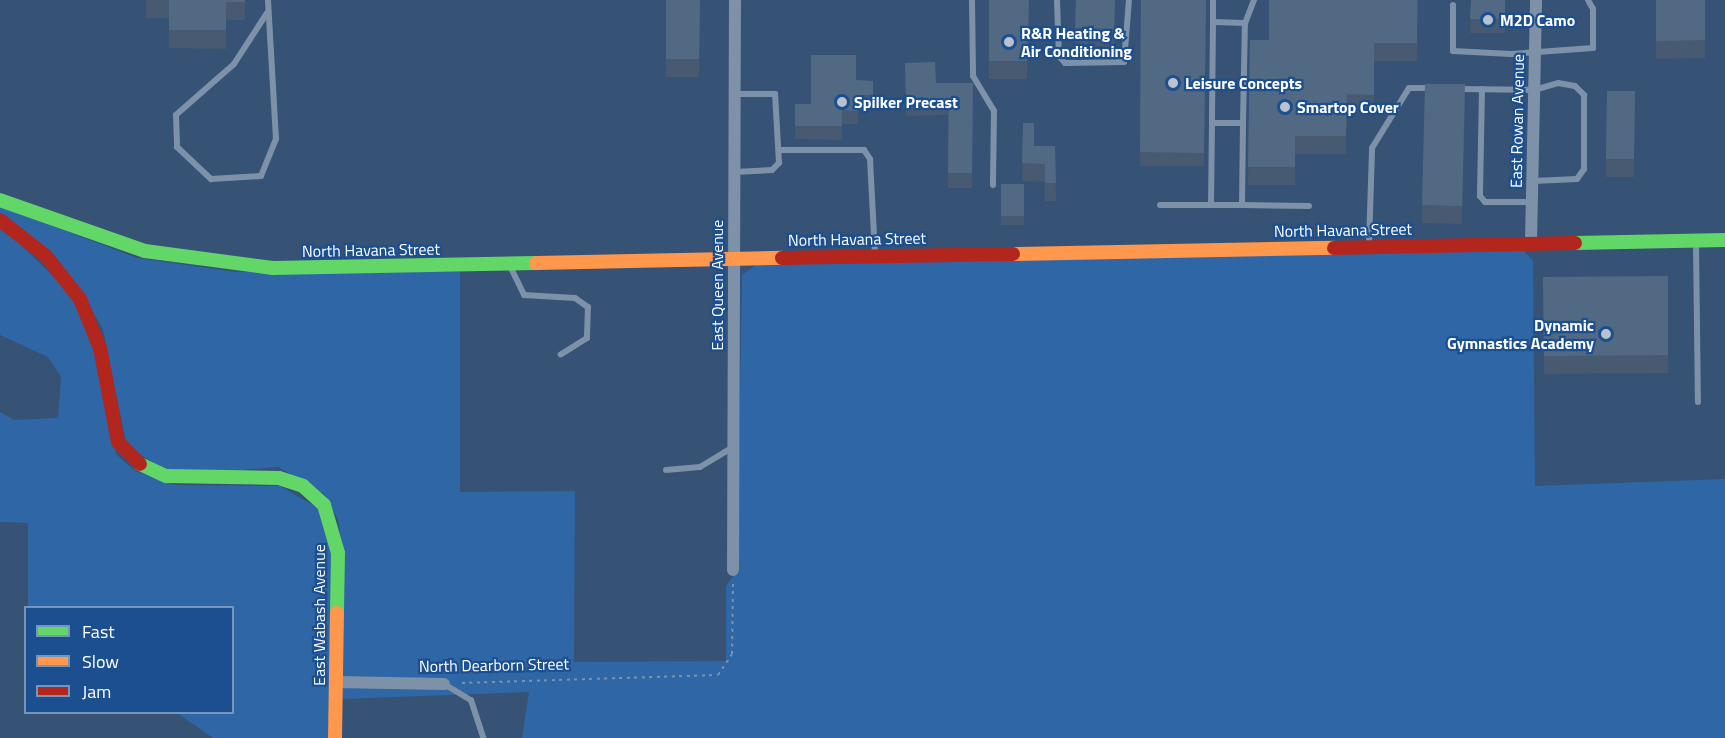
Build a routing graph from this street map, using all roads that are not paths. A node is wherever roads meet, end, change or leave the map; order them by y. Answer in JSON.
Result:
{"nodes":[{"id":1,"x":268,"y":0,"type":"edge"},
{"id":2,"x":735,"y":0,"type":"edge"},
{"id":3,"x":972,"y":0,"type":"edge"},
{"id":4,"x":1057,"y":0,"type":"edge"},
{"id":5,"x":1129,"y":0,"type":"edge"},
{"id":6,"x":1213,"y":0,"type":"edge"},
{"id":7,"x":1254,"y":0,"type":"edge"},
{"id":8,"x":1536,"y":0,"type":"edge"},
{"id":9,"x":1588,"y":0,"type":"edge"},
{"id":10,"x":1453,"y":5,"type":"dead end"},
{"id":11,"x":267,"y":13,"type":"junction"},
{"id":12,"x":1213,"y":22,"type":"junction"},
{"id":13,"x":1245,"y":23,"type":"junction"},
{"id":14,"x":1535,"y":48,"type":"junction"},
{"id":15,"x":1482,"y":89,"type":"junction"},
{"id":16,"x":1534,"y":90,"type":"junction"},
{"id":17,"x":734,"y":94,"type":"junction"},
{"id":18,"x":1212,"y":123,"type":"junction"},
{"id":19,"x":1243,"y":123,"type":"junction"},
{"id":20,"x":779,"y":150,"type":"junction"},
{"id":21,"x":734,"y":172,"type":"junction"},
{"id":22,"x":1532,"y":181,"type":"junction"},
{"id":23,"x":993,"y":185,"type":"dead end"},
{"id":24,"x":0,"y":200,"type":"edge"},
{"id":25,"x":1532,"y":202,"type":"junction"},
{"id":26,"x":1160,"y":205,"type":"dead end"},
{"id":27,"x":1211,"y":205,"type":"junction"},
{"id":28,"x":1242,"y":205,"type":"junction"},
{"id":29,"x":1310,"y":206,"type":"dead end"},
{"id":30,"x":0,"y":219,"type":"edge"},
{"id":31,"x":1696,"y":240,"type":"junction"},
{"id":32,"x":1725,"y":240,"type":"edge"},
{"id":33,"x":1531,"y":242,"type":"junction"},
{"id":34,"x":1369,"y":246,"type":"junction"},
{"id":35,"x":874,"y":255,"type":"junction"},
{"id":36,"x":733,"y":258,"type":"junction"},
{"id":37,"x":509,"y":265,"type":"junction"},
{"id":38,"x":561,"y":354,"type":"dead end"},
{"id":39,"x":1698,"y":402,"type":"dead end"},
{"id":40,"x":732,"y":448,"type":"junction"},
{"id":41,"x":666,"y":471,"type":"dead end"},
{"id":42,"x":733,"y":570,"type":"road end"},
{"id":43,"x":335,"y":682,"type":"junction"},
{"id":44,"x":444,"y":684,"type":"joint"},
{"id":45,"x":335,"y":738,"type":"edge"},
{"id":46,"x":483,"y":738,"type":"edge"}],
"edges":[{"from":1,"to":11,"type":"lane"},
{"from":2,"to":17,"type":"street","name":"East Queen Avenue"},
{"from":3,"to":23,"type":"lane"},
{"from":4,"to":5,"type":"lane"},
{"from":6,"to":12,"type":"lane"},
{"from":7,"to":13,"type":"lane"},
{"from":8,"to":14,"type":"street","name":"East Rowan Avenue"},
{"from":9,"to":14,"type":"lane"},
{"from":10,"to":14,"type":"lane"},
{"from":11,"to":11,"type":"lane"},
{"from":12,"to":13,"type":"lane"},
{"from":12,"to":18,"type":"lane"},
{"from":13,"to":19,"type":"lane"},
{"from":14,"to":16,"type":"street","name":"East Rowan Avenue"},
{"from":15,"to":16,"type":"lane"},
{"from":15,"to":25,"type":"lane"},
{"from":15,"to":34,"type":"lane"},
{"from":16,"to":22,"type":"street","name":"East Rowan Avenue"},
{"from":16,"to":22,"type":"lane"},
{"from":17,"to":20,"type":"lane"},
{"from":17,"to":21,"type":"street","name":"East Queen Avenue"},
{"from":18,"to":19,"type":"lane"},
{"from":18,"to":27,"type":"lane"},
{"from":19,"to":28,"type":"lane"},
{"from":20,"to":21,"type":"lane"},
{"from":20,"to":35,"type":"lane"},
{"from":21,"to":36,"type":"street","name":"East Queen Avenue"},
{"from":22,"to":25,"type":"street","name":"East Rowan Avenue"},
{"from":24,"to":37,"type":"street","name":"North Havana Street"},
{"from":25,"to":33,"type":"street","name":"East Rowan Avenue"},
{"from":26,"to":27,"type":"lane"},
{"from":27,"to":28,"type":"lane"},
{"from":28,"to":29,"type":"lane"},
{"from":30,"to":43,"type":"street","name":"East Wabash Avenue"},
{"from":31,"to":32,"type":"street","name":"North Havana Street"},
{"from":31,"to":33,"type":"street","name":"North Havana Street"},
{"from":31,"to":39,"type":"lane"},
{"from":33,"to":34,"type":"street","name":"North Havana Street"},
{"from":34,"to":35,"type":"street","name":"North Havana Street"},
{"from":35,"to":36,"type":"street","name":"North Havana Street"},
{"from":36,"to":37,"type":"street","name":"North Havana Street"},
{"from":36,"to":40,"type":"street","name":"East Queen Avenue"},
{"from":37,"to":38,"type":"lane"},
{"from":40,"to":41,"type":"lane"},
{"from":40,"to":42,"type":"street","name":"East Queen Avenue"},
{"from":43,"to":44,"type":"street","name":"North Dearborn Street"},
{"from":43,"to":45,"type":"street","name":"East Wabash Avenue"},
{"from":44,"to":46,"type":"lane"}]}
